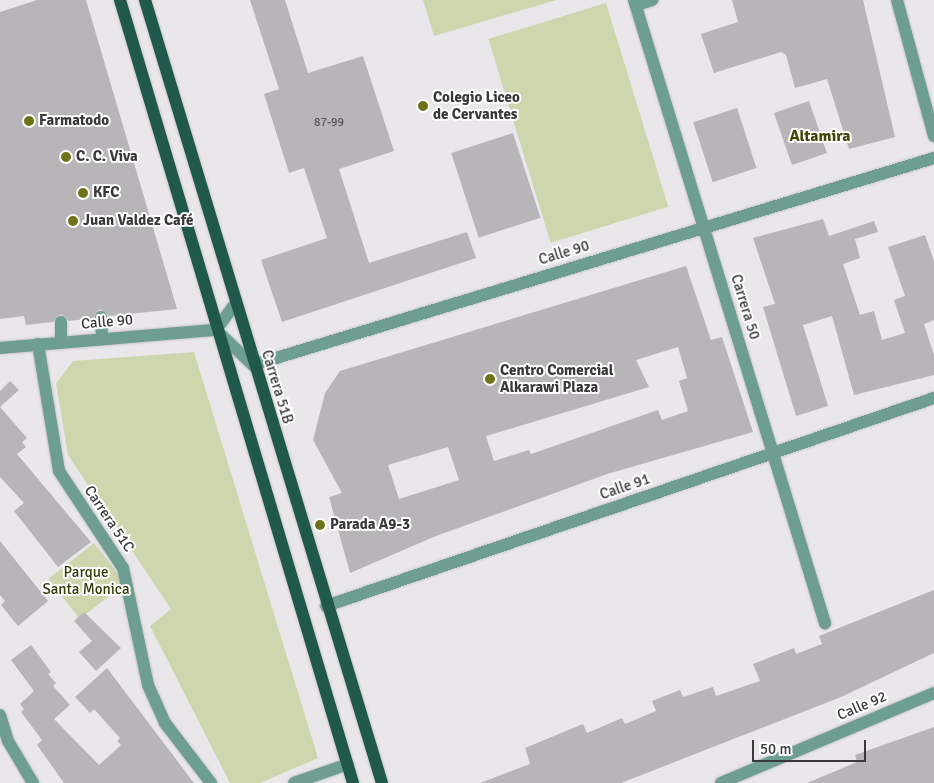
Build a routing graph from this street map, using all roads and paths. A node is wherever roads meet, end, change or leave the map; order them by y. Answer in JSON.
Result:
{"nodes":[{"id":1,"x":120,"y":0,"type":"edge"},
{"id":2,"x":145,"y":0,"type":"edge"},
{"id":3,"x":652,"y":0,"type":"edge"},
{"id":4,"x":897,"y":0,"type":"edge"},
{"id":5,"x":635,"y":3,"type":"edge"},
{"id":6,"x":934,"y":136,"type":"edge"},
{"id":7,"x":934,"y":158,"type":"edge"},
{"id":8,"x":704,"y":228,"type":"junction"},
{"id":9,"x":234,"y":305,"type":"junction"},
{"id":10,"x":101,"y":317,"type":"dead end"},
{"id":11,"x":61,"y":322,"type":"dead end"},
{"id":12,"x":216,"y":330,"type":"junction"},
{"id":13,"x":102,"y":339,"type":"junction"},
{"id":14,"x":61,"y":342,"type":"junction"},
{"id":15,"x":38,"y":344,"type":"junction"},
{"id":16,"x":0,"y":348,"type":"edge"},
{"id":17,"x":253,"y":365,"type":"junction"},
{"id":18,"x":934,"y":398,"type":"edge"},
{"id":19,"x":772,"y":454,"type":"junction"},
{"id":20,"x":326,"y":606,"type":"junction"},
{"id":21,"x":825,"y":623,"type":"dead end"},
{"id":22,"x":934,"y":693,"type":"edge"},
{"id":23,"x":0,"y":716,"type":"edge"},
{"id":24,"x":348,"y":764,"type":"junction"},
{"id":25,"x":33,"y":783,"type":"edge"},
{"id":26,"x":211,"y":783,"type":"edge"},
{"id":27,"x":294,"y":783,"type":"edge"},
{"id":28,"x":353,"y":783,"type":"edge"},
{"id":29,"x":382,"y":783,"type":"edge"},
{"id":30,"x":721,"y":783,"type":"edge"}],
"edges":[{"from":1,"to":12,"type":"main road"},
{"from":2,"to":9,"type":"main road","name":"Carrera 51B"},
{"from":3,"to":5,"type":"street"},
{"from":4,"to":6,"type":"street"},
{"from":5,"to":8,"type":"street","name":"Carrera 50"},
{"from":7,"to":8,"type":"street","name":"Calle 90"},
{"from":8,"to":17,"type":"street","name":"Calle 90"},
{"from":8,"to":19,"type":"street","name":"Carrera 50"},
{"from":9,"to":12,"type":"street"},
{"from":9,"to":17,"type":"main road","name":"Carrera 51B"},
{"from":10,"to":13,"type":"street"},
{"from":11,"to":14,"type":"street"},
{"from":12,"to":13,"type":"street","name":"Calle 90"},
{"from":12,"to":17,"type":"street"},
{"from":12,"to":24,"type":"main road"},
{"from":13,"to":14,"type":"street","name":"Calle 90"},
{"from":14,"to":15,"type":"street","name":"Calle 90"},
{"from":15,"to":16,"type":"street","name":"Calle 90"},
{"from":15,"to":26,"type":"street","name":"Carrera 51C"},
{"from":17,"to":20,"type":"main road","name":"Carrera 51B"},
{"from":18,"to":19,"type":"street","name":"Calle 91"},
{"from":19,"to":20,"type":"street","name":"Calle 91"},
{"from":19,"to":21,"type":"street","name":"Carrera 50"},
{"from":20,"to":29,"type":"main road","name":"Carrera 51B"},
{"from":22,"to":30,"type":"street","name":"Calle 92"},
{"from":23,"to":25,"type":"street"},
{"from":24,"to":27,"type":"street"},
{"from":24,"to":28,"type":"main road"}]}
